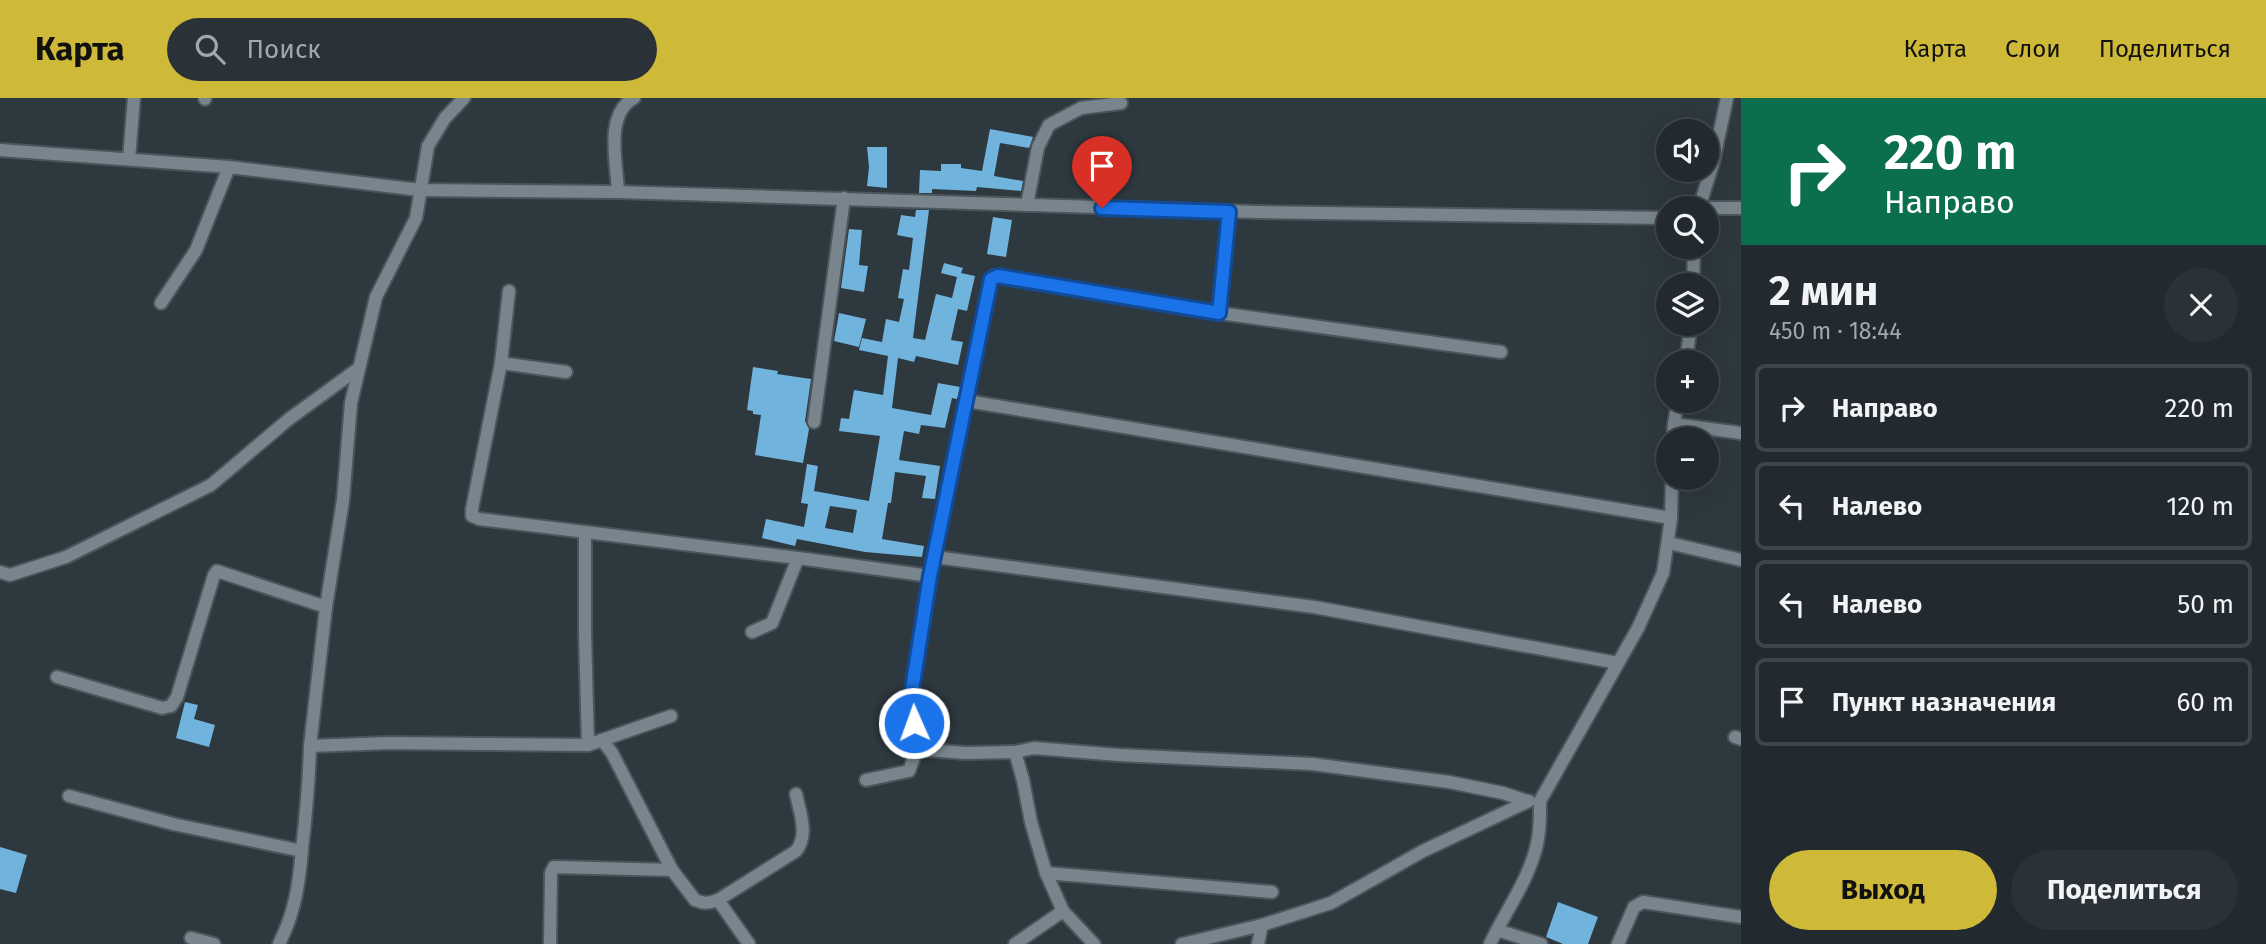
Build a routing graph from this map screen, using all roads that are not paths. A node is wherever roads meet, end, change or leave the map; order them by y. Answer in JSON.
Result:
{"nodes":[{"id":1,"x":134,"y":98,"type":"edge"},
{"id":2,"x":464,"y":98,"type":"edge"},
{"id":3,"x":634,"y":98,"type":"edge"},
{"id":4,"x":1727,"y":98,"type":"edge"},
{"id":5,"x":1121,"y":103,"type":"dead end"},
{"id":6,"x":0,"y":150,"type":"edge"},
{"id":7,"x":129,"y":159,"type":"junction"},
{"id":8,"x":229,"y":167,"type":"junction"},
{"id":9,"x":420,"y":190,"type":"junction"},
{"id":10,"x":618,"y":192,"type":"junction"},
{"id":11,"x":1703,"y":196,"type":"edge"},
{"id":12,"x":844,"y":198,"type":"junction"},
{"id":13,"x":1027,"y":205,"type":"junction"},
{"id":14,"x":1719,"y":208,"type":"edge"},
{"id":15,"x":1741,"y":208,"type":"edge"},
{"id":16,"x":1229,"y":212,"type":"junction"},
{"id":17,"x":1656,"y":218,"type":"edge"},
{"id":18,"x":509,"y":291,"type":"dead end"},
{"id":19,"x":160,"y":303,"type":"dead end"},
{"id":20,"x":1219,"y":313,"type":"junction"},
{"id":21,"x":1501,"y":352,"type":"dead end"},
{"id":22,"x":501,"y":363,"type":"junction"},
{"id":23,"x":359,"y":368,"type":"junction"},
{"id":24,"x":566,"y":372,"type":"dead end"},
{"id":25,"x":967,"y":401,"type":"junction"},
{"id":26,"x":1676,"y":413,"type":"edge"},
{"id":27,"x":814,"y":422,"type":"dead end"},
{"id":28,"x":1674,"y":424,"type":"junction"},
{"id":29,"x":1674,"y":427,"type":"edge"},
{"id":30,"x":1741,"y":433,"type":"edge"},
{"id":31,"x":1672,"y":490,"type":"edge"},
{"id":32,"x":1671,"y":518,"type":"junction"},
{"id":33,"x":585,"y":532,"type":"junction"},
{"id":34,"x":1669,"y":543,"type":"junction"},
{"id":35,"x":935,"y":557,"type":"junction"},
{"id":36,"x":798,"y":558,"type":"junction"},
{"id":37,"x":1741,"y":559,"type":"edge"},
{"id":38,"x":0,"y":572,"type":"edge"},
{"id":39,"x":930,"y":576,"type":"junction"},
{"id":40,"x":326,"y":607,"type":"junction"},
{"id":41,"x":752,"y":632,"type":"dead end"},
{"id":42,"x":1618,"y":663,"type":"junction"},
{"id":43,"x":57,"y":677,"type":"dead end"},
{"id":44,"x":671,"y":716,"type":"dead end"},
{"id":45,"x":602,"y":740,"type":"junction"},
{"id":46,"x":588,"y":745,"type":"junction"},
{"id":47,"x":310,"y":746,"type":"junction"},
{"id":48,"x":916,"y":749,"type":"junction"},
{"id":49,"x":1015,"y":752,"type":"junction"},
{"id":50,"x":866,"y":780,"type":"dead end"},
{"id":51,"x":796,"y":794,"type":"dead end"},
{"id":52,"x":69,"y":796,"type":"dead end"},
{"id":53,"x":1533,"y":801,"type":"junction"},
{"id":54,"x":302,"y":851,"type":"junction"},
{"id":55,"x":672,"y":870,"type":"junction"},
{"id":56,"x":1046,"y":873,"type":"junction"},
{"id":57,"x":1272,"y":892,"type":"dead end"},
{"id":58,"x":718,"y":900,"type":"junction"},
{"id":59,"x":1063,"y":911,"type":"junction"},
{"id":60,"x":1741,"y":917,"type":"edge"},
{"id":61,"x":1262,"y":925,"type":"junction"},
{"id":62,"x":1497,"y":930,"type":"junction"},
{"id":63,"x":191,"y":938,"type":"dead end"},
{"id":64,"x":214,"y":944,"type":"edge"},
{"id":65,"x":279,"y":944,"type":"edge"},
{"id":66,"x":550,"y":944,"type":"edge"},
{"id":67,"x":749,"y":944,"type":"edge"},
{"id":68,"x":1015,"y":944,"type":"edge"},
{"id":69,"x":1094,"y":944,"type":"edge"},
{"id":70,"x":1182,"y":944,"type":"edge"},
{"id":71,"x":1258,"y":944,"type":"edge"},
{"id":72,"x":1490,"y":944,"type":"edge"},
{"id":73,"x":1541,"y":944,"type":"edge"},
{"id":74,"x":1618,"y":944,"type":"edge"}],
"edges":[{"from":1,"to":7,"type":"street"},
{"from":2,"to":9,"type":"street"},
{"from":3,"to":10,"type":"street"},
{"from":4,"to":11,"type":"street"},
{"from":5,"to":13,"type":"street"},
{"from":6,"to":7,"type":"street"},
{"from":7,"to":8,"type":"street"},
{"from":8,"to":9,"type":"street"},
{"from":8,"to":19,"type":"street"},
{"from":9,"to":10,"type":"street"},
{"from":9,"to":23,"type":"street"},
{"from":10,"to":12,"type":"street"},
{"from":12,"to":13,"type":"street"},
{"from":12,"to":27,"type":"street"},
{"from":13,"to":16,"type":"street"},
{"from":14,"to":15,"type":"street"},
{"from":16,"to":17,"type":"street"},
{"from":16,"to":20,"type":"street"},
{"from":18,"to":22,"type":"street"},
{"from":20,"to":21,"type":"street"},
{"from":20,"to":25,"type":"street"},
{"from":22,"to":24,"type":"street"},
{"from":22,"to":33,"type":"street"},
{"from":23,"to":38,"type":"street"},
{"from":23,"to":40,"type":"street"},
{"from":25,"to":32,"type":"street"},
{"from":25,"to":35,"type":"street"},
{"from":26,"to":28,"type":"street"},
{"from":28,"to":29,"type":"street"},
{"from":28,"to":30,"type":"street"},
{"from":31,"to":32,"type":"street"},
{"from":32,"to":34,"type":"street"},
{"from":33,"to":36,"type":"street"},
{"from":33,"to":46,"type":"street"},
{"from":34,"to":37,"type":"street"},
{"from":34,"to":42,"type":"street"},
{"from":35,"to":39,"type":"street"},
{"from":35,"to":42,"type":"street"},
{"from":36,"to":39,"type":"street"},
{"from":36,"to":41,"type":"street"},
{"from":39,"to":48,"type":"street"},
{"from":40,"to":43,"type":"street"},
{"from":40,"to":47,"type":"street"},
{"from":42,"to":53,"type":"street"},
{"from":44,"to":45,"type":"street"},
{"from":45,"to":46,"type":"street"},
{"from":45,"to":55,"type":"street"},
{"from":46,"to":47,"type":"street"},
{"from":47,"to":54,"type":"street"},
{"from":48,"to":49,"type":"street"},
{"from":48,"to":50,"type":"street"},
{"from":49,"to":53,"type":"street"},
{"from":49,"to":56,"type":"street"},
{"from":51,"to":58,"type":"street"},
{"from":52,"to":54,"type":"street"},
{"from":53,"to":61,"type":"street"},
{"from":53,"to":62,"type":"street"},
{"from":54,"to":65,"type":"street"},
{"from":55,"to":58,"type":"street"},
{"from":55,"to":66,"type":"street"},
{"from":56,"to":57,"type":"street"},
{"from":56,"to":59,"type":"street"},
{"from":58,"to":67,"type":"street"},
{"from":59,"to":68,"type":"street"},
{"from":59,"to":69,"type":"street"},
{"from":60,"to":74,"type":"street"},
{"from":61,"to":70,"type":"street"},
{"from":61,"to":71,"type":"street"},
{"from":62,"to":72,"type":"street"},
{"from":62,"to":73,"type":"street"},
{"from":63,"to":64,"type":"street"}]}
